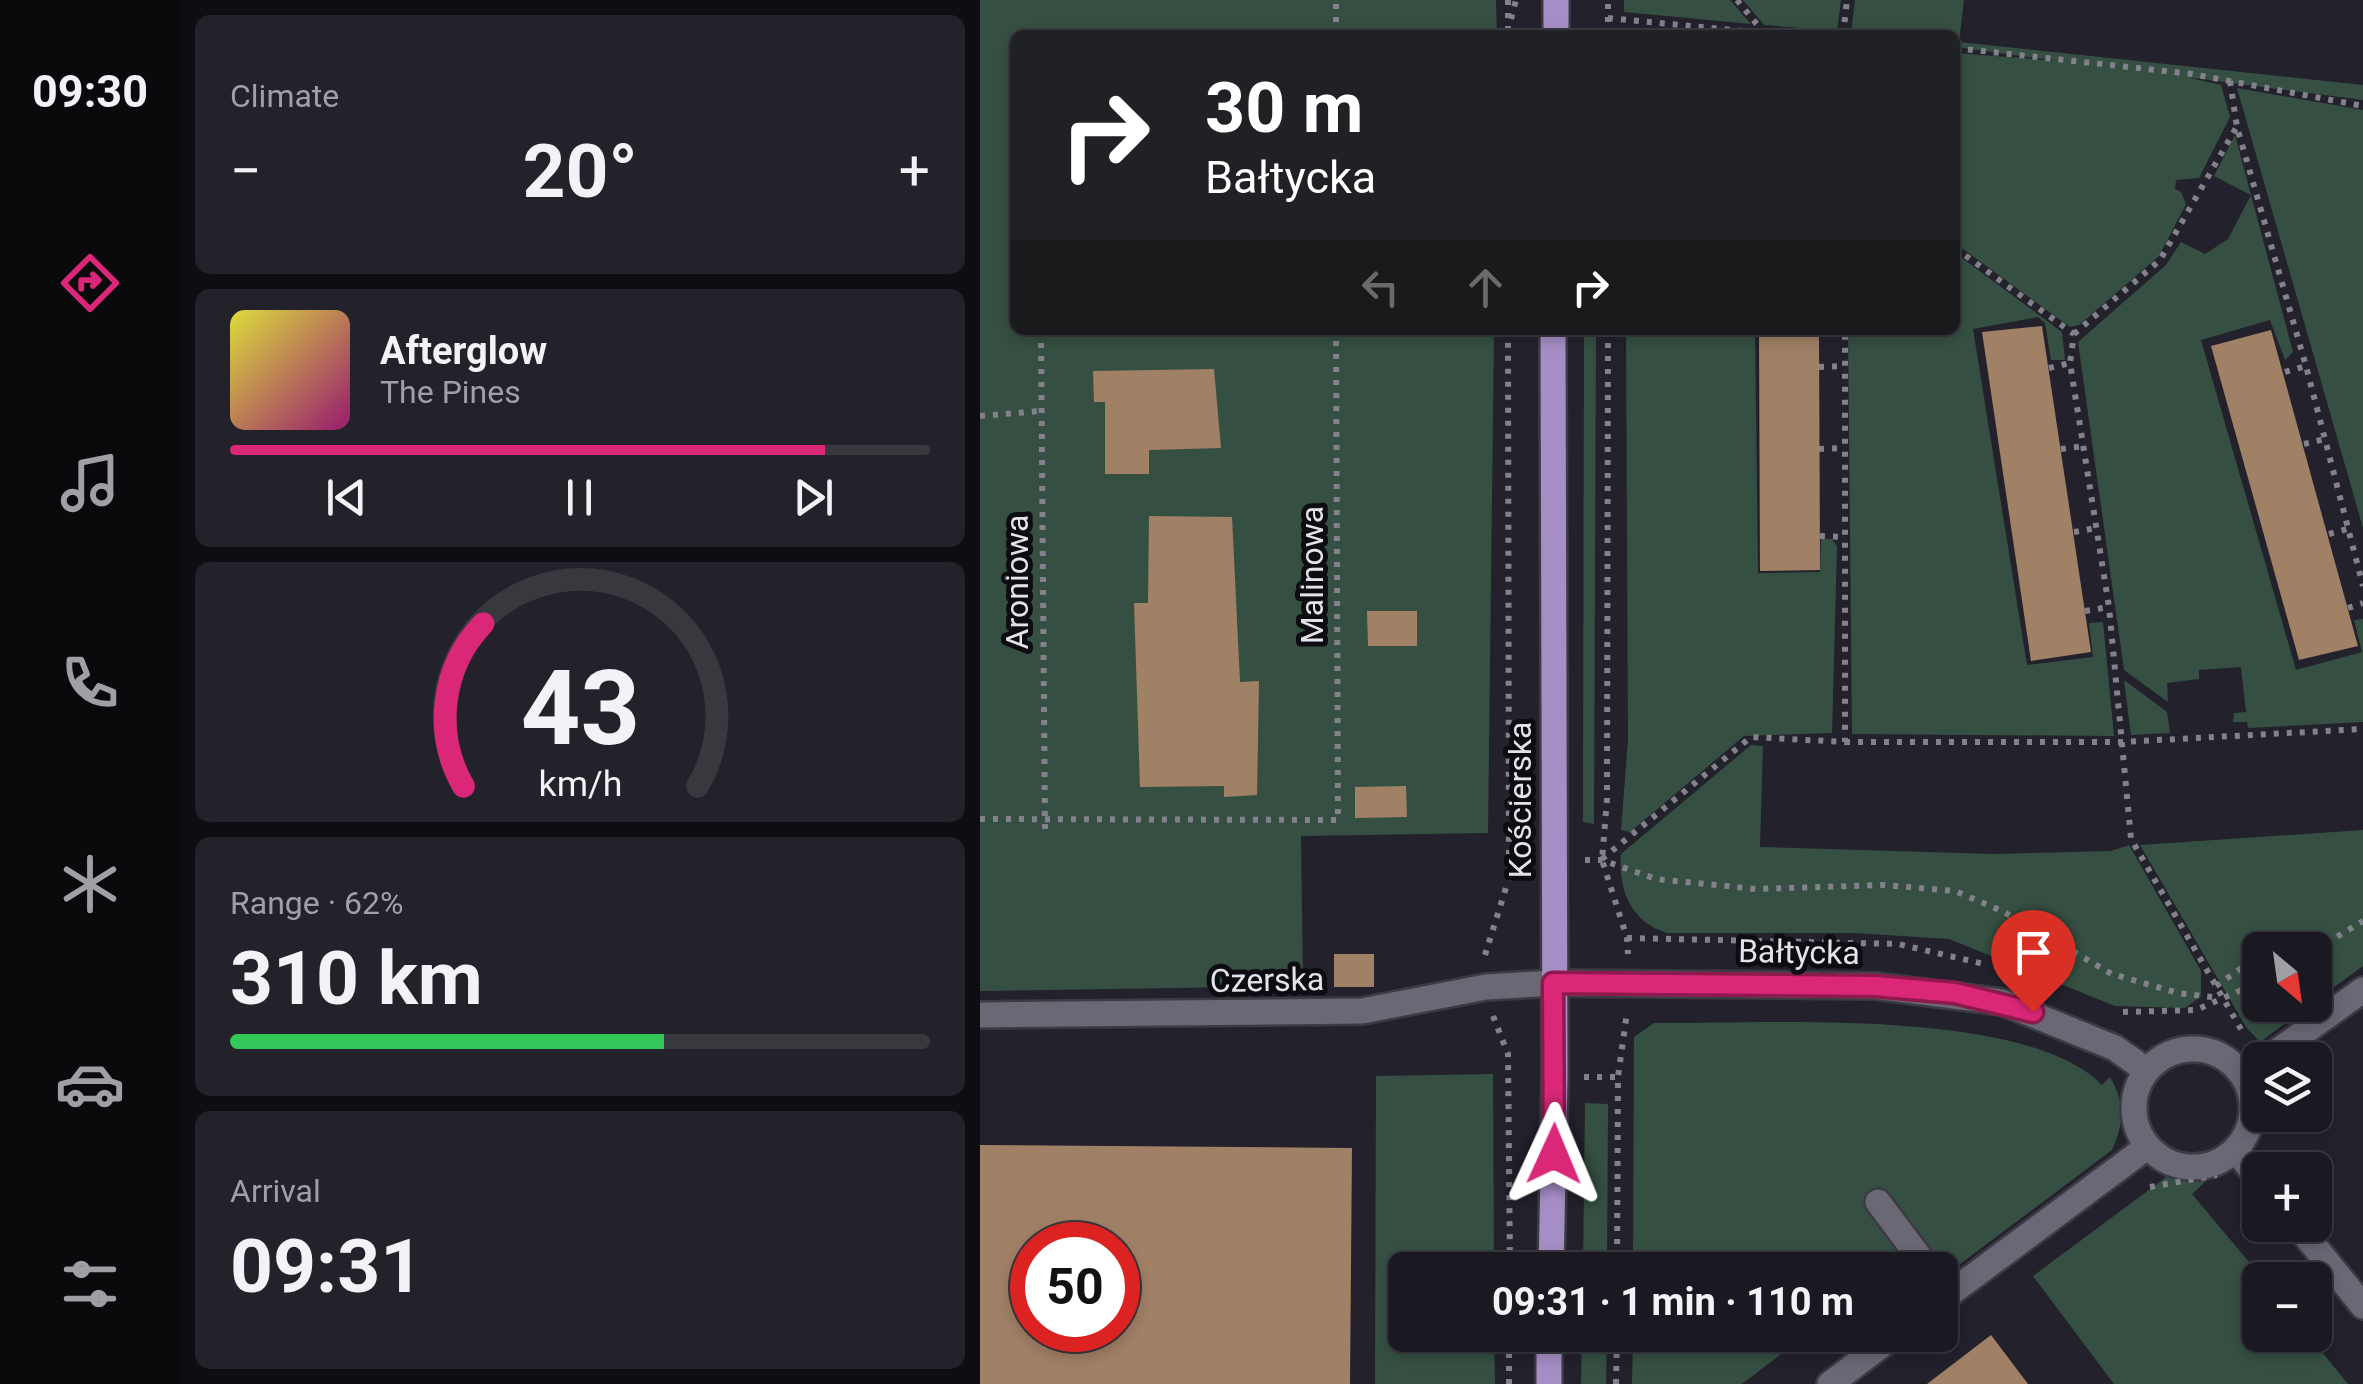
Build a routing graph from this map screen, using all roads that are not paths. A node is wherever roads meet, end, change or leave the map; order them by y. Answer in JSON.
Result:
{"nodes":[{"id":1,"x":1556,"y":0,"type":"edge"},
{"id":2,"x":1556,"y":30,"type":"edge"},
{"id":3,"x":1553,"y":335,"type":"edge"},
{"id":4,"x":1553,"y":983,"type":"junction"},
{"id":5,"x":2363,"y":990,"type":"edge"},
{"id":6,"x":980,"y":1015,"type":"edge"},
{"id":7,"x":2285,"y":1042,"type":"edge"},
{"id":8,"x":2242,"y":1062,"type":"edge"},
{"id":9,"x":2146,"y":1070,"type":"junction"},
{"id":10,"x":2248,"y":1132,"type":"edge"},
{"id":11,"x":2147,"y":1147,"type":"junction"},
{"id":12,"x":2236,"y":1150,"type":"junction"},
{"id":13,"x":2242,"y":1158,"type":"edge"},
{"id":14,"x":1878,"y":1202,"type":"dead end"},
{"id":15,"x":2310,"y":1242,"type":"edge"},
{"id":16,"x":1551,"y":1252,"type":"edge"},
{"id":17,"x":1916,"y":1252,"type":"edge"},
{"id":18,"x":1958,"y":1282,"type":"edge"},
{"id":19,"x":2363,"y":1306,"type":"edge"},
{"id":20,"x":1550,"y":1352,"type":"edge"},
{"id":21,"x":1872,"y":1352,"type":"edge"},
{"id":22,"x":1549,"y":1384,"type":"edge"},
{"id":23,"x":1830,"y":1384,"type":"edge"}],
"edges":[{"from":1,"to":2,"type":"main road"},
{"from":3,"to":4,"type":"main road","name":"Kościerska"},
{"from":4,"to":6,"type":"street","name":"Czerska"},
{"from":4,"to":9,"type":"street","name":"Bałtycka"},
{"from":4,"to":16,"type":"main road","name":"Kościerska"},
{"from":5,"to":7,"type":"street"},
{"from":8,"to":9,"type":"street"},
{"from":9,"to":11,"type":"street"},
{"from":10,"to":12,"type":"street"},
{"from":11,"to":12,"type":"street"},
{"from":11,"to":18,"type":"street"},
{"from":12,"to":13,"type":"street"},
{"from":14,"to":17,"type":"street"},
{"from":15,"to":19,"type":"street"},
{"from":20,"to":22,"type":"main road"},
{"from":21,"to":23,"type":"street"}]}
